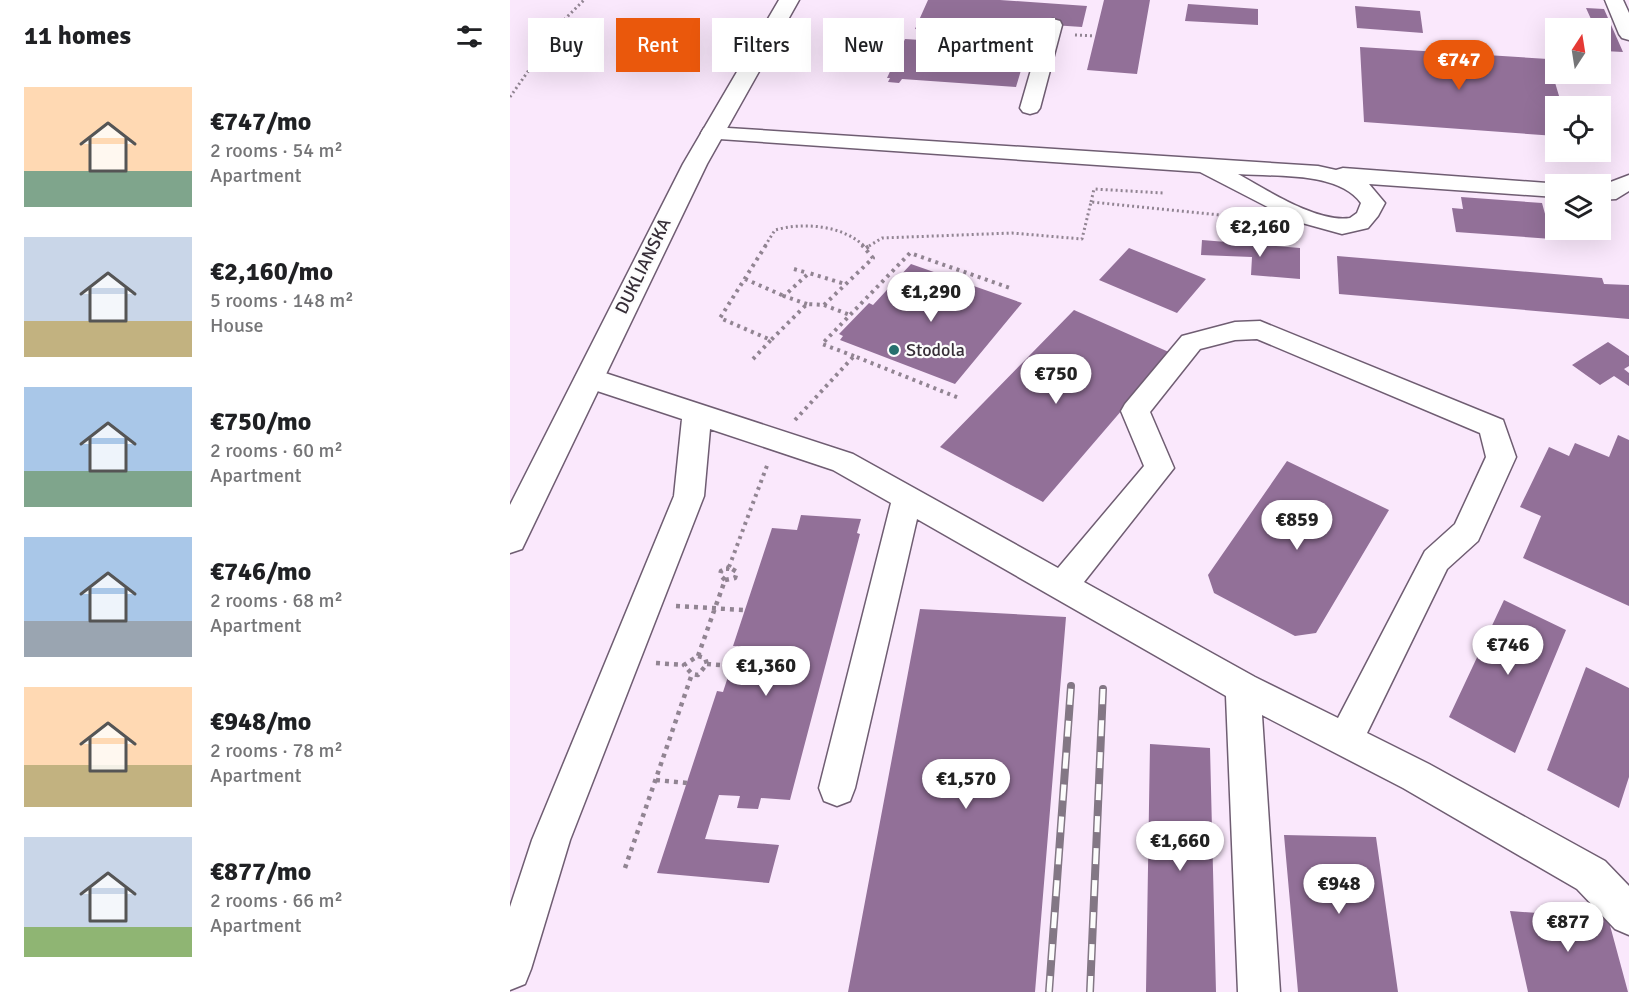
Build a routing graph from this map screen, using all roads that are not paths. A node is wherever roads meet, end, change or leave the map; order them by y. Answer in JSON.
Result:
{"nodes":[{"id":1,"x":789,"y":0,"type":"edge"},
{"id":2,"x":1614,"y":0,"type":"edge"},
{"id":3,"x":1629,"y":34,"type":"edge"},
{"id":4,"x":1040,"y":72,"type":"edge"},
{"id":5,"x":1030,"y":108,"type":"dead end"},
{"id":6,"x":712,"y":133,"type":"junction"},
{"id":7,"x":1206,"y":166,"type":"junction"},
{"id":8,"x":1318,"y":173,"type":"junction"},
{"id":9,"x":1629,"y":182,"type":"edge"},
{"id":10,"x":1545,"y":189,"type":"edge"},
{"id":11,"x":1612,"y":194,"type":"edge"},
{"id":12,"x":589,"y":378,"type":"junction"},
{"id":13,"x":697,"y":413,"type":"junction"},
{"id":14,"x":907,"y":498,"type":"junction"},
{"id":15,"x":510,"y":539,"type":"edge"},
{"id":16,"x":1062,"y":586,"type":"junction"},
{"id":17,"x":1243,"y":688,"type":"junction"},
{"id":18,"x":1345,"y":741,"type":"junction"},
{"id":19,"x":837,"y":788,"type":"dead end"},
{"id":20,"x":1629,"y":915,"type":"edge"},
{"id":21,"x":510,"y":969,"type":"edge"},
{"id":22,"x":1259,"y":992,"type":"edge"}],
"edges":[{"from":1,"to":6,"type":"main road","name":"DUKLIANSKA"},
{"from":2,"to":3,"type":"lane"},
{"from":4,"to":5,"type":"lane"},
{"from":6,"to":7,"type":"lane"},
{"from":6,"to":12,"type":"main road","name":"DUKLIANSKA"},
{"from":7,"to":8,"type":"lane"},
{"from":7,"to":8,"type":"lane"},
{"from":8,"to":10,"type":"lane"},
{"from":9,"to":11,"type":"lane"},
{"from":12,"to":13,"type":"lane"},
{"from":12,"to":15,"type":"main road","name":"DUKLIANSKA"},
{"from":13,"to":14,"type":"lane"},
{"from":13,"to":21,"type":"lane"},
{"from":14,"to":16,"type":"lane"},
{"from":14,"to":19,"type":"lane"},
{"from":16,"to":17,"type":"lane"},
{"from":16,"to":18,"type":"lane"},
{"from":17,"to":18,"type":"lane"},
{"from":17,"to":22,"type":"lane"},
{"from":18,"to":20,"type":"lane"}]}
